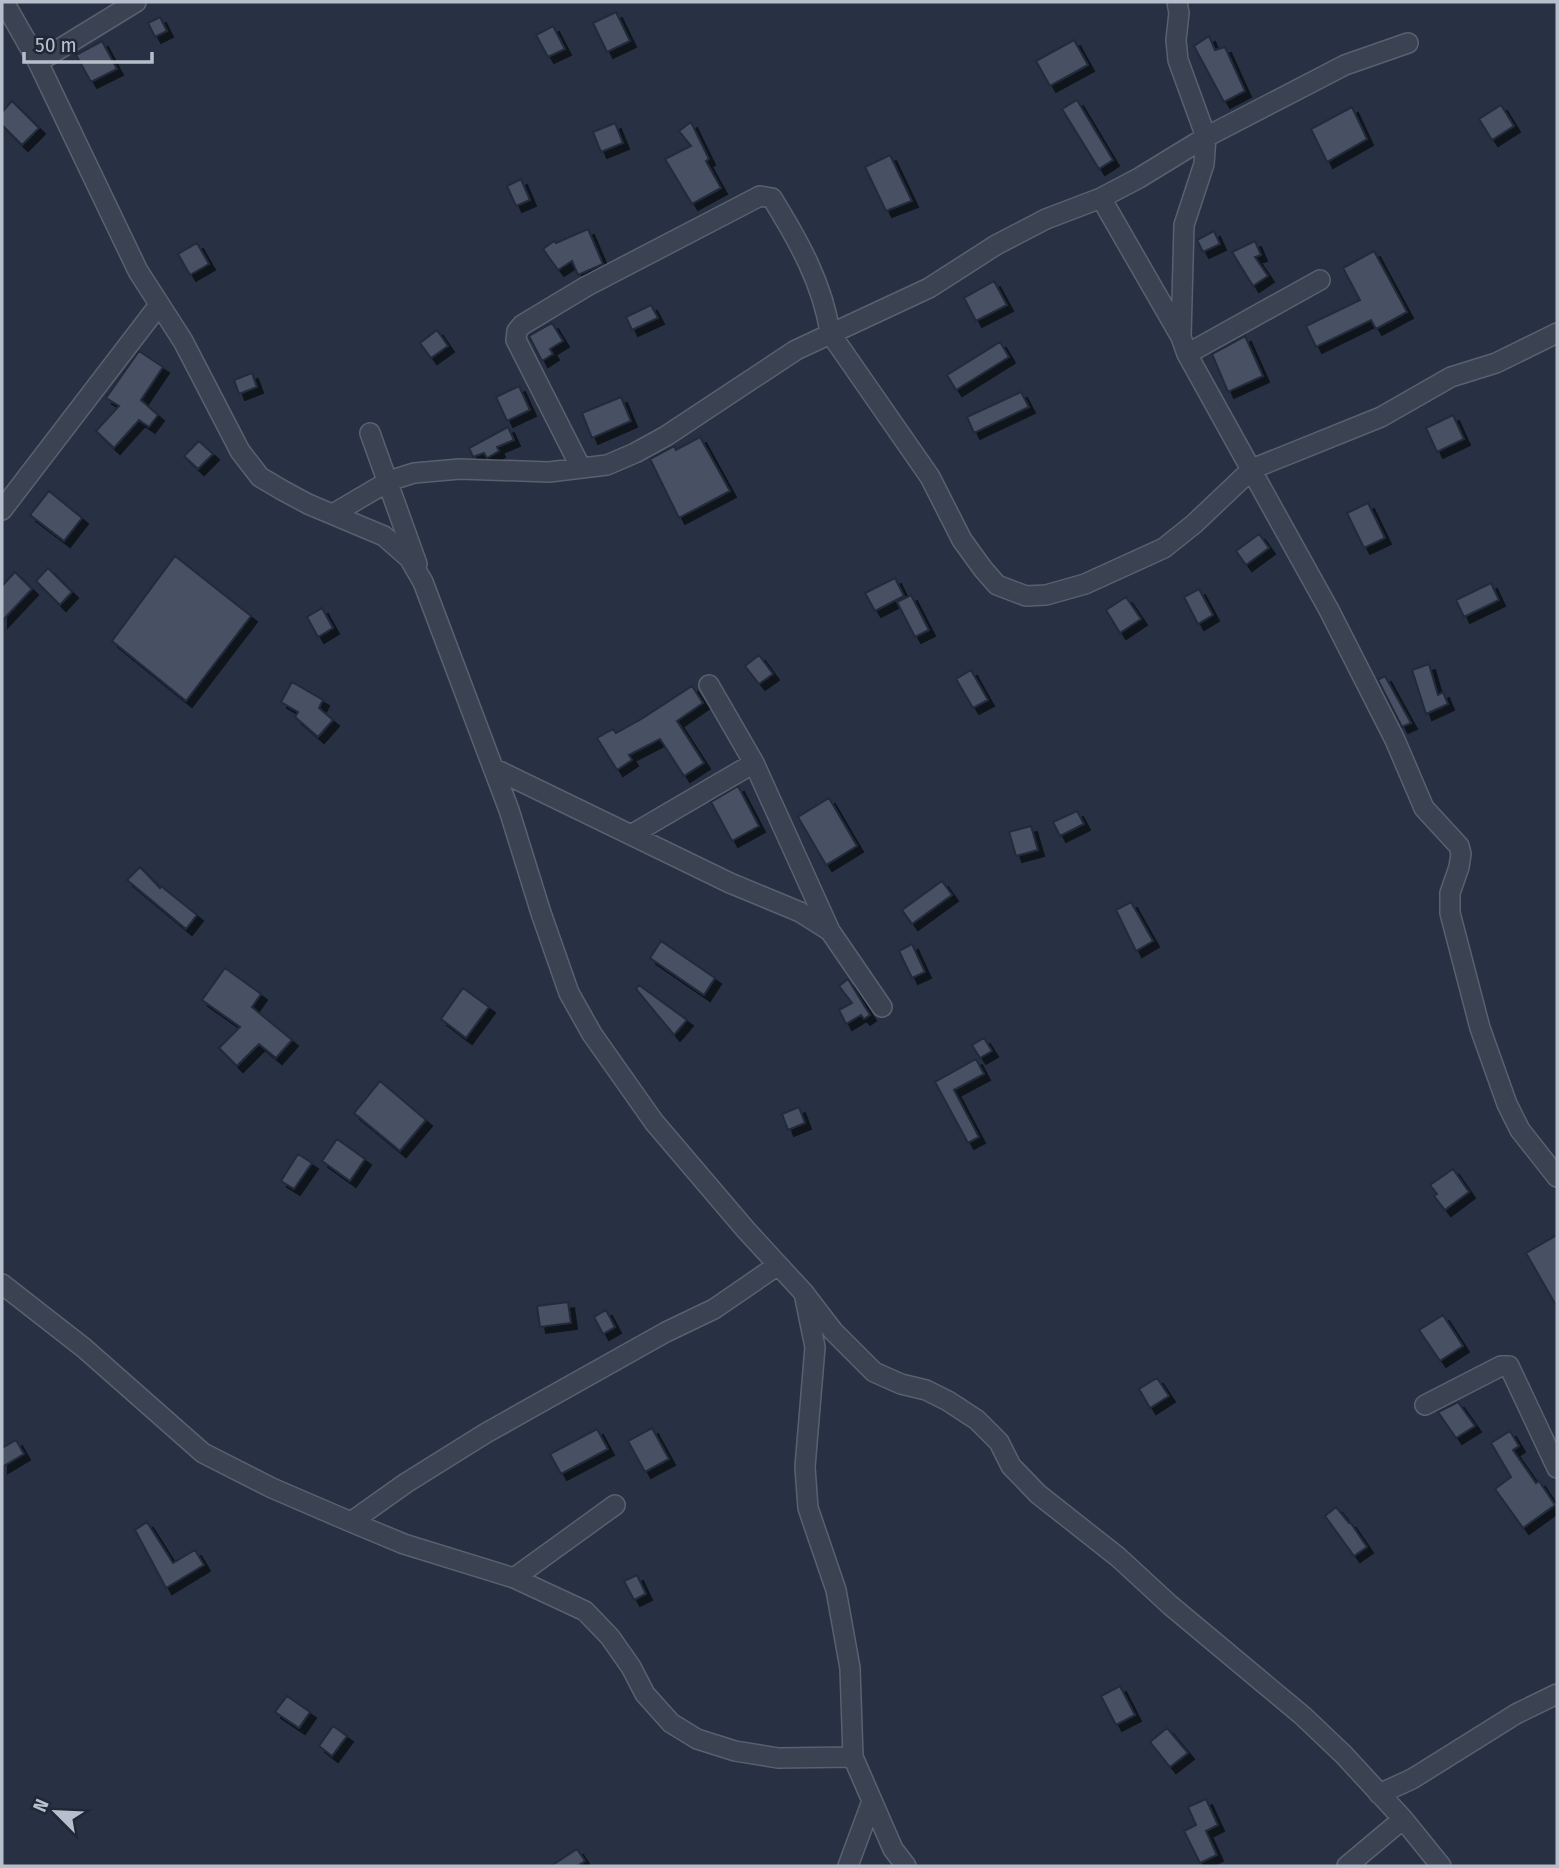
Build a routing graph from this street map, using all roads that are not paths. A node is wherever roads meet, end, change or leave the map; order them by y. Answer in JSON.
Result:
{"nodes":[{"id":1,"x":4,"y":2,"type":"edge"},
{"id":2,"x":136,"y":2,"type":"edge"},
{"id":3,"x":1177,"y":2,"type":"edge"},
{"id":4,"x":1408,"y":43,"type":"dead end"},
{"id":5,"x":38,"y":62,"type":"junction"},
{"id":6,"x":1206,"y":137,"type":"junction"},
{"id":7,"x":1101,"y":198,"type":"junction"},
{"id":8,"x":1320,"y":280,"type":"dead end"},
{"id":9,"x":159,"y":305,"type":"junction"},
{"id":10,"x":830,"y":333,"type":"junction"},
{"id":11,"x":1557,"y":333,"type":"edge"},
{"id":12,"x":1184,"y":345,"type":"junction"},
{"id":13,"x":370,"y":433,"type":"dead end"},
{"id":14,"x":581,"y":468,"type":"junction"},
{"id":15,"x":1252,"y":469,"type":"junction"},
{"id":16,"x":389,"y":481,"type":"junction"},
{"id":17,"x":2,"y":510,"type":"edge"},
{"id":18,"x":333,"y":514,"type":"junction"},
{"id":19,"x":423,"y":582,"type":"junction"},
{"id":20,"x":709,"y":685,"type":"dead end"},
{"id":21,"x":754,"y":763,"type":"junction"},
{"id":22,"x":493,"y":768,"type":"junction"},
{"id":23,"x":631,"y":835,"type":"junction"},
{"id":24,"x":830,"y":931,"type":"junction"},
{"id":25,"x":882,"y":1007,"type":"dead end"},
{"id":26,"x":1557,"y":1177,"type":"edge"},
{"id":27,"x":778,"y":1265,"type":"junction"},
{"id":28,"x":2,"y":1284,"type":"edge"},
{"id":29,"x":804,"y":1293,"type":"junction"},
{"id":30,"x":1425,"y":1405,"type":"dead end"},
{"id":31,"x":1557,"y":1468,"type":"edge"},
{"id":32,"x":615,"y":1505,"type":"dead end"},
{"id":33,"x":351,"y":1522,"type":"junction"},
{"id":34,"x":514,"y":1578,"type":"junction"},
{"id":35,"x":1557,"y":1694,"type":"edge"},
{"id":36,"x":853,"y":1757,"type":"junction"},
{"id":37,"x":1379,"y":1794,"type":"junction"},
{"id":38,"x":872,"y":1801,"type":"junction"},
{"id":39,"x":1403,"y":1819,"type":"junction"},
{"id":40,"x":848,"y":1866,"type":"edge"},
{"id":41,"x":906,"y":1866,"type":"edge"},
{"id":42,"x":1347,"y":1866,"type":"edge"},
{"id":43,"x":1441,"y":1866,"type":"edge"}],
"edges":[{"from":1,"to":5,"type":"street"},
{"from":2,"to":5,"type":"street"},
{"from":3,"to":6,"type":"street"},
{"from":4,"to":6,"type":"street"},
{"from":5,"to":9,"type":"street"},
{"from":6,"to":7,"type":"street"},
{"from":6,"to":12,"type":"street"},
{"from":7,"to":10,"type":"street"},
{"from":7,"to":12,"type":"street"},
{"from":8,"to":12,"type":"street"},
{"from":9,"to":17,"type":"street"},
{"from":9,"to":18,"type":"street"},
{"from":10,"to":14,"type":"street"},
{"from":10,"to":14,"type":"street"},
{"from":10,"to":15,"type":"street"},
{"from":11,"to":15,"type":"street"},
{"from":12,"to":15,"type":"street"},
{"from":13,"to":16,"type":"street"},
{"from":14,"to":16,"type":"street"},
{"from":15,"to":26,"type":"street"},
{"from":16,"to":18,"type":"street"},
{"from":16,"to":19,"type":"street"},
{"from":18,"to":19,"type":"street"},
{"from":19,"to":22,"type":"street"},
{"from":20,"to":21,"type":"street"},
{"from":21,"to":23,"type":"street"},
{"from":21,"to":24,"type":"street"},
{"from":22,"to":23,"type":"street"},
{"from":22,"to":27,"type":"street"},
{"from":23,"to":24,"type":"street"},
{"from":24,"to":25,"type":"street"},
{"from":27,"to":29,"type":"street"},
{"from":27,"to":33,"type":"street"},
{"from":28,"to":33,"type":"street"},
{"from":29,"to":36,"type":"street"},
{"from":29,"to":37,"type":"street"},
{"from":30,"to":31,"type":"street"},
{"from":32,"to":34,"type":"street"},
{"from":33,"to":34,"type":"street"},
{"from":34,"to":36,"type":"street"},
{"from":35,"to":37,"type":"street"},
{"from":36,"to":38,"type":"street"},
{"from":37,"to":39,"type":"street"},
{"from":38,"to":40,"type":"street"},
{"from":38,"to":41,"type":"street"},
{"from":39,"to":42,"type":"street"},
{"from":39,"to":43,"type":"street"}]}
